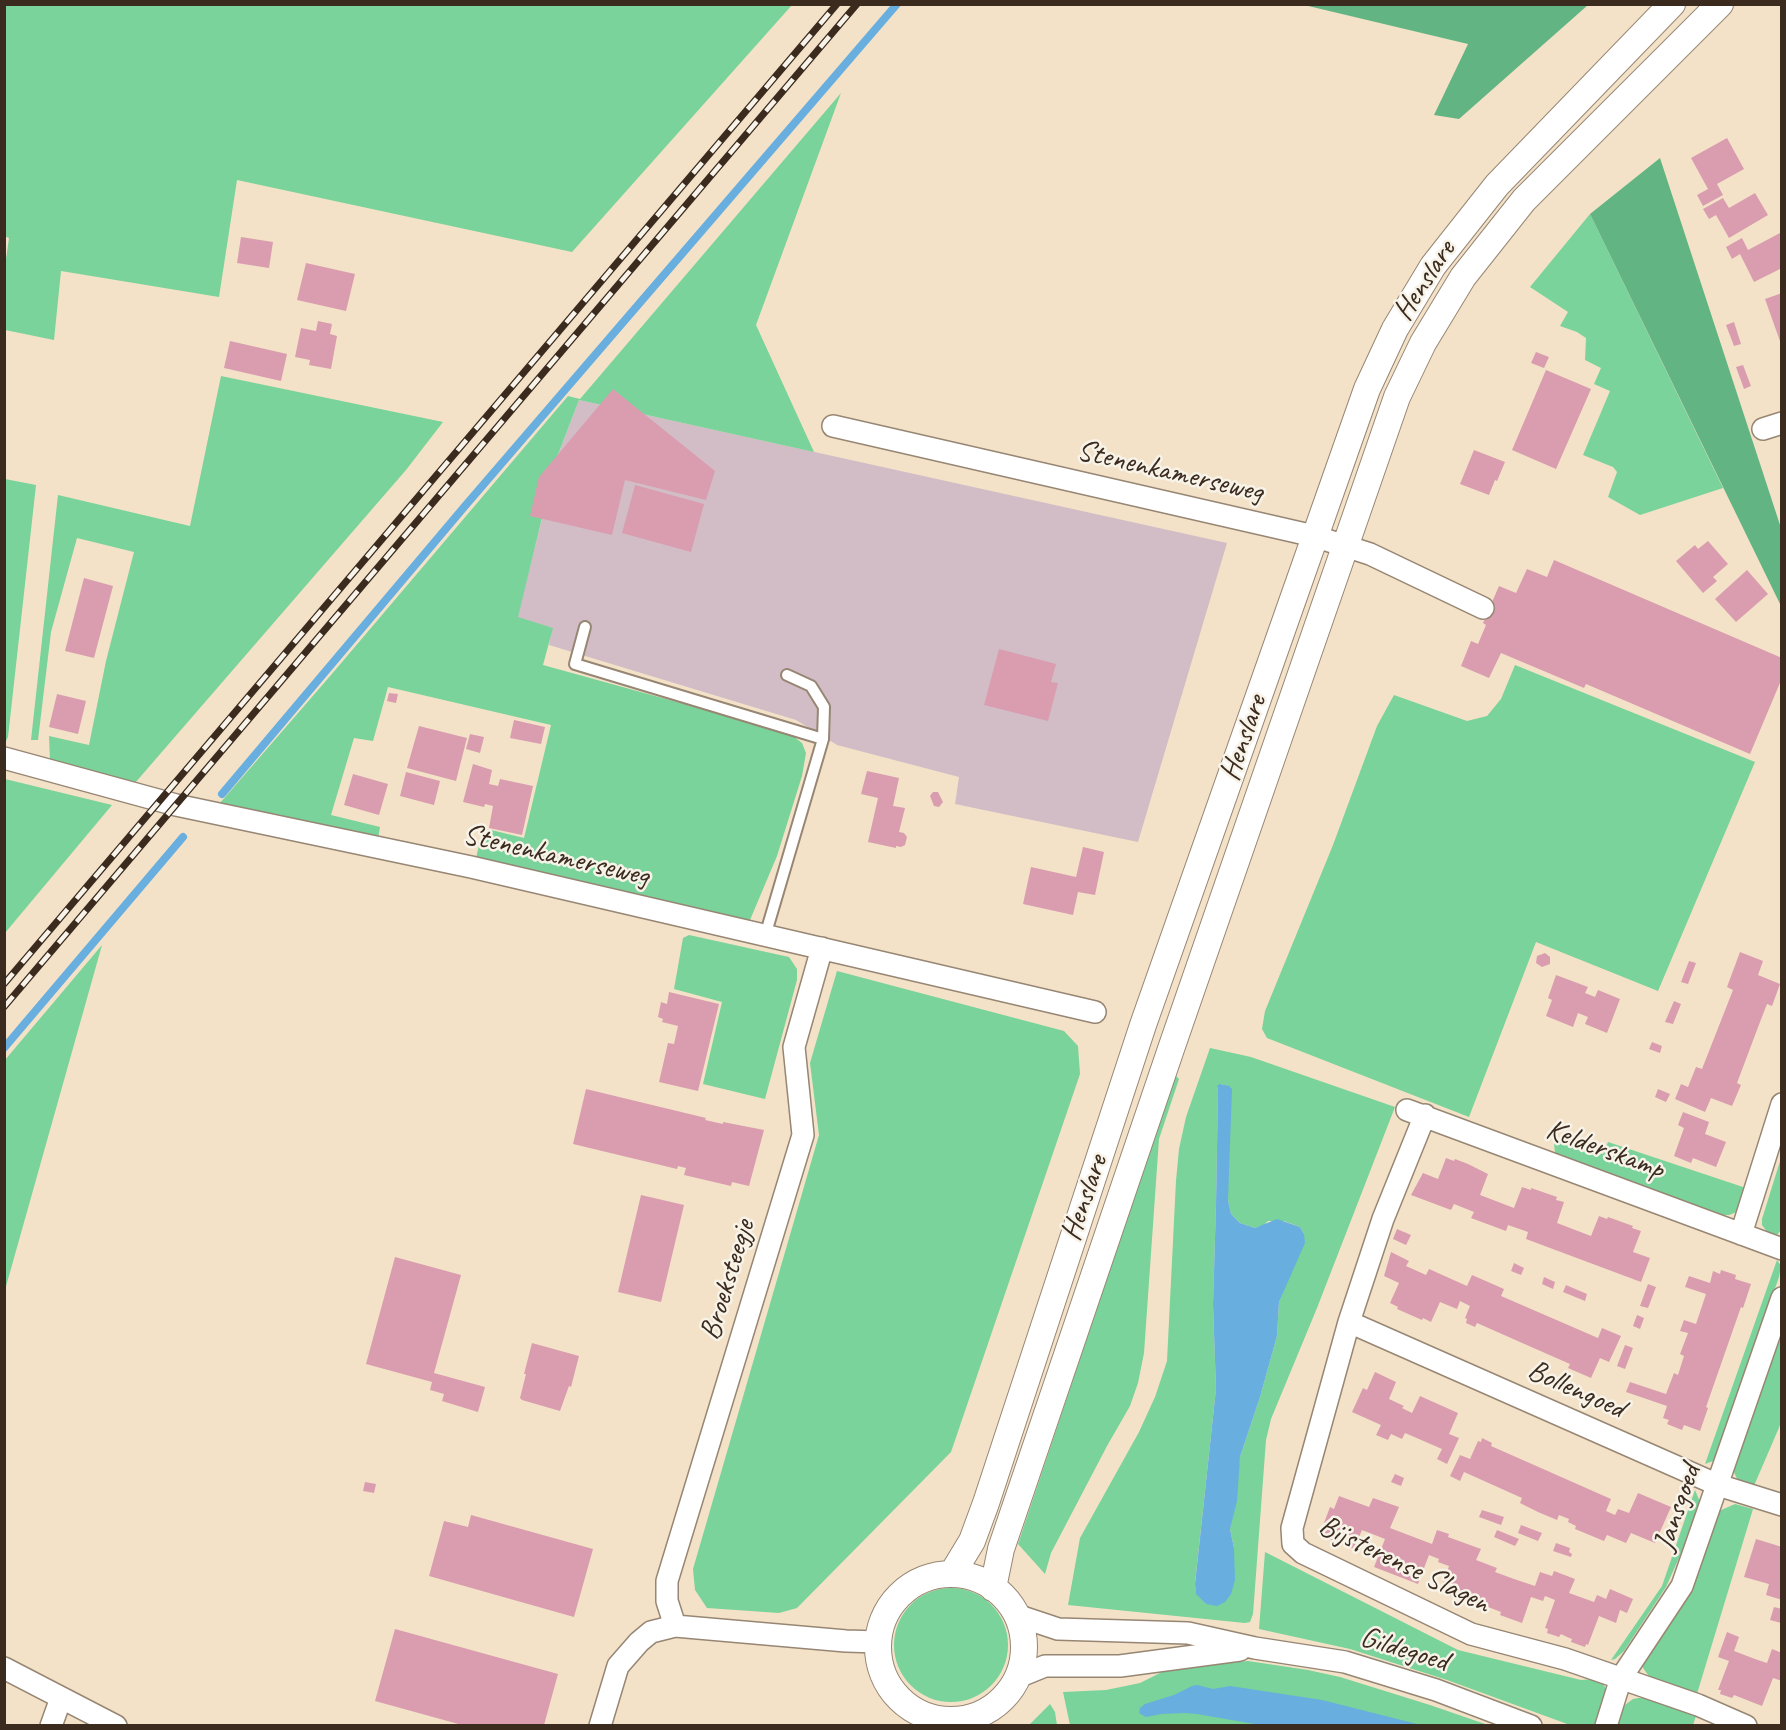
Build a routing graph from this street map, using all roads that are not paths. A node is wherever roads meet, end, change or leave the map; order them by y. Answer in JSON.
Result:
{"nodes":[{"id":1,"x":1672,"y":4,"type":"edge"},
{"id":2,"x":1720,"y":4,"type":"edge"},
{"id":3,"x":832,"y":426,"type":"dead end"},
{"id":4,"x":1314,"y":536,"type":"junction"},
{"id":5,"x":1345,"y":547,"type":"junction"},
{"id":6,"x":1484,"y":608,"type":"dead end"},
{"id":7,"x":585,"y":627,"type":"dead end"},
{"id":8,"x":787,"y":675,"type":"dead end"},
{"id":9,"x":823,"y":739,"type":"junction"},
{"id":10,"x":4,"y":758,"type":"edge"},
{"id":11,"x":765,"y":936,"type":"junction"},
{"id":12,"x":822,"y":948,"type":"junction"},
{"id":13,"x":1095,"y":1012,"type":"dead end"},
{"id":14,"x":1782,"y":1104,"type":"edge"},
{"id":15,"x":1416,"y":1112,"type":"joint"},
{"id":16,"x":1741,"y":1234,"type":"junction"},
{"id":17,"x":1782,"y":1249,"type":"edge"},
{"id":18,"x":1782,"y":1298,"type":"edge"},
{"id":19,"x":1349,"y":1322,"type":"junction"},
{"id":20,"x":1718,"y":1485,"type":"junction"},
{"id":21,"x":1782,"y":1505,"type":"edge"},
{"id":22,"x":952,"y":1574,"type":"junction"},
{"id":23,"x":993,"y":1588,"type":"junction"},
{"id":24,"x":1016,"y":1615,"type":"junction"},
{"id":25,"x":675,"y":1626,"type":"junction"},
{"id":26,"x":878,"y":1642,"type":"junction"},
{"id":27,"x":1255,"y":1648,"type":"junction"},
{"id":28,"x":4,"y":1668,"type":"edge"},
{"id":29,"x":1018,"y":1677,"type":"junction"},
{"id":30,"x":1621,"y":1678,"type":"junction"},
{"id":31,"x":61,"y":1698,"type":"junction"},
{"id":32,"x":928,"y":1721,"type":"edge"},
{"id":33,"x":963,"y":1722,"type":"edge"},
{"id":34,"x":51,"y":1725,"type":"edge"},
{"id":35,"x":116,"y":1725,"type":"edge"},
{"id":36,"x":600,"y":1725,"type":"edge"},
{"id":37,"x":1531,"y":1725,"type":"edge"},
{"id":38,"x":1606,"y":1725,"type":"edge"},
{"id":39,"x":1746,"y":1725,"type":"edge"}],
"edges":[{"from":1,"to":4,"type":"street","name":"Henslare"},
{"from":2,"to":5,"type":"street","name":"Henslare"},
{"from":3,"to":4,"type":"street","name":"Stenenkamerseweg"},
{"from":4,"to":5,"type":"street","name":"Stenenkamerseweg"},
{"from":4,"to":22,"type":"street","name":"Henslare"},
{"from":5,"to":6,"type":"street","name":"Stenenkamerseweg"},
{"from":5,"to":23,"type":"street","name":"Henslare"},
{"from":7,"to":9,"type":"lane"},
{"from":8,"to":9,"type":"lane"},
{"from":9,"to":11,"type":"lane"},
{"from":10,"to":11,"type":"street","name":"Stenenkamerseweg"},
{"from":11,"to":12,"type":"street","name":"Stenenkamerseweg"},
{"from":12,"to":13,"type":"street","name":"Stenenkamerseweg"},
{"from":12,"to":25,"type":"street","name":"Broeksteegje"},
{"from":14,"to":16,"type":"street"},
{"from":15,"to":16,"type":"street","name":"Kelderskamp"},
{"from":15,"to":19,"type":"street","name":"Bijsterense Slagen"},
{"from":16,"to":17,"type":"street","name":"Kelderskamp"},
{"from":18,"to":20,"type":"street","name":"Jansgoed"},
{"from":19,"to":20,"type":"street","name":"Bollengoed"},
{"from":19,"to":30,"type":"street","name":"Bijsterense Slagen"},
{"from":20,"to":21,"type":"street","name":"Bollengoed"},
{"from":20,"to":30,"type":"street","name":"Jansgoed"},
{"from":22,"to":23,"type":"street"},
{"from":22,"to":26,"type":"street"},
{"from":23,"to":24,"type":"street"},
{"from":24,"to":27,"type":"street","name":"Gildegoed"},
{"from":24,"to":29,"type":"street"},
{"from":25,"to":26,"type":"street"},
{"from":25,"to":36,"type":"street"},
{"from":26,"to":32,"type":"street"},
{"from":27,"to":29,"type":"street","name":"Gildegoed"},
{"from":27,"to":37,"type":"street","name":"Gildegoed"},
{"from":28,"to":31,"type":"street"},
{"from":29,"to":33,"type":"street"},
{"from":30,"to":38,"type":"street","name":"Jansgoed"},
{"from":30,"to":39,"type":"street","name":"Bijsterense Slagen"},
{"from":31,"to":34,"type":"street"},
{"from":31,"to":35,"type":"street"},
{"from":32,"to":33,"type":"street"}]}
